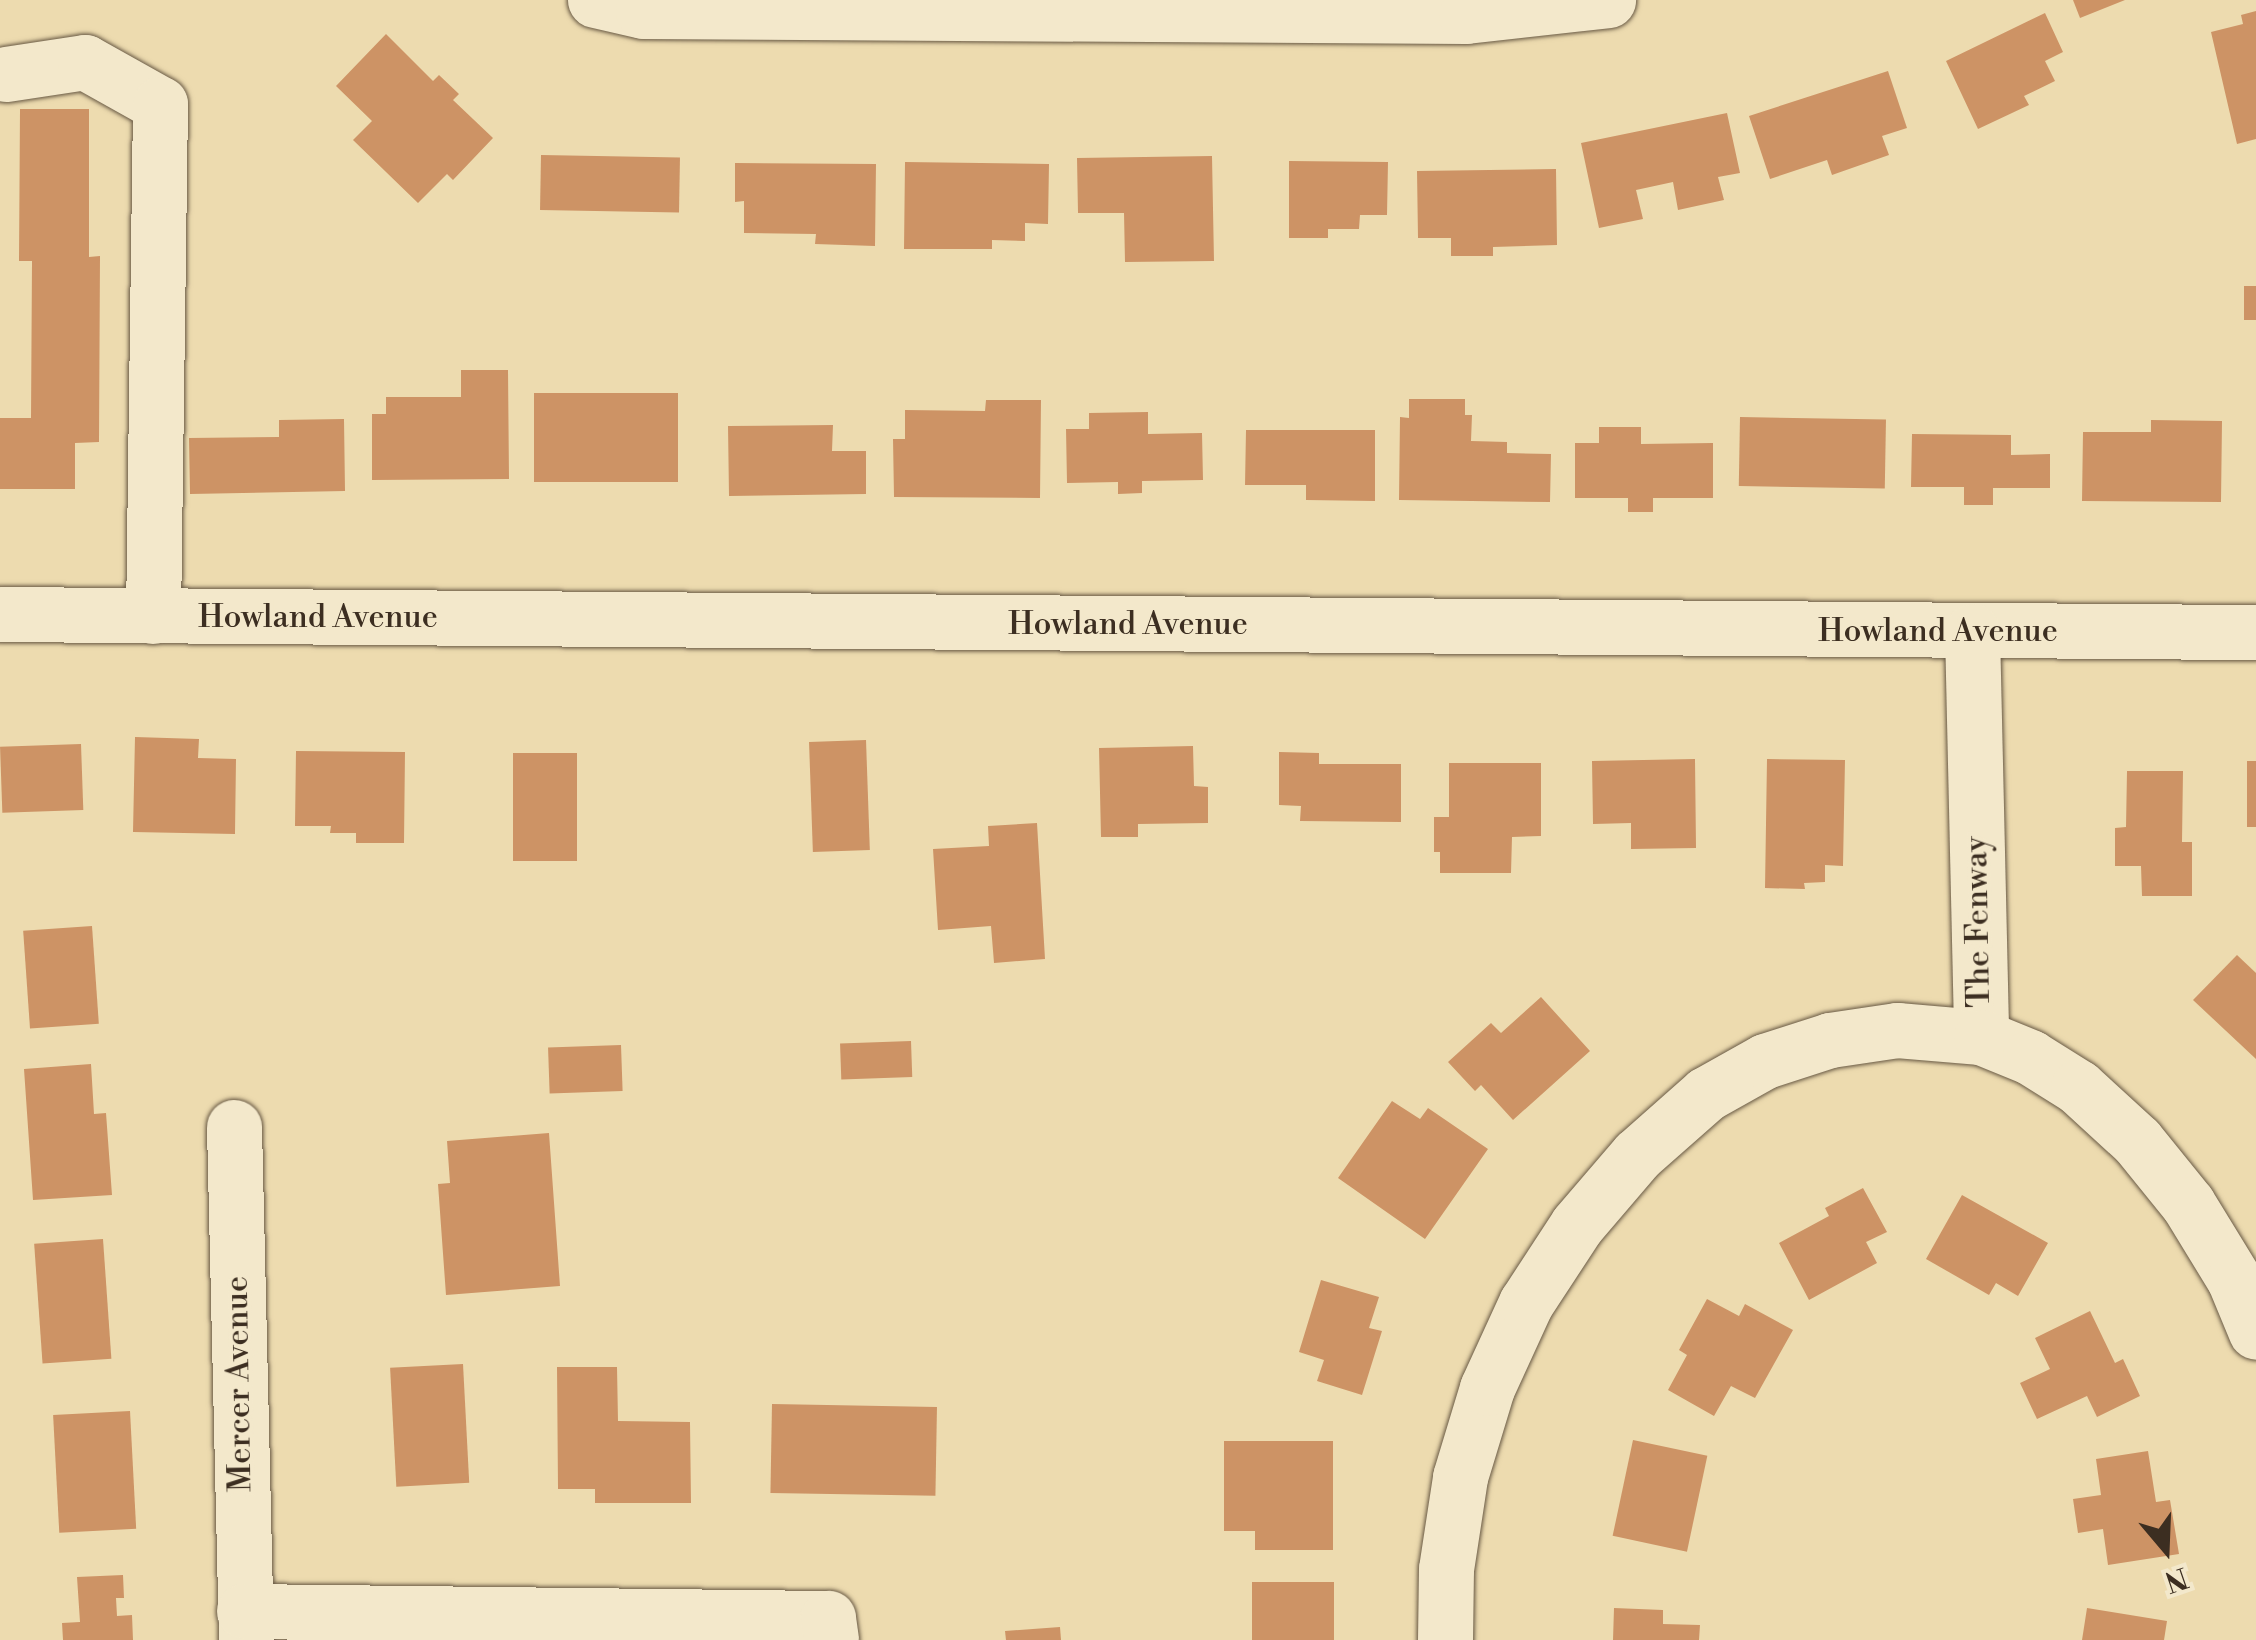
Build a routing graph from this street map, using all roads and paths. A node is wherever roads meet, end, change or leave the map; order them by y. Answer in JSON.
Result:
{"nodes":[{"id":1,"x":595,"y":0,"type":"edge"},
{"id":2,"x":1608,"y":0,"type":"edge"},
{"id":3,"x":6,"y":74,"type":"dead end"},
{"id":4,"x":0,"y":614,"type":"edge"},
{"id":5,"x":153,"y":616,"type":"junction"},
{"id":6,"x":1972,"y":631,"type":"junction"},
{"id":7,"x":2256,"y":632,"type":"edge"},
{"id":8,"x":1981,"y":1037,"type":"junction"},
{"id":9,"x":234,"y":1127,"type":"dead end"},
{"id":10,"x":2245,"y":1279,"type":"edge"},
{"id":11,"x":2256,"y":1332,"type":"edge"},
{"id":12,"x":245,"y":1625,"type":"edge"},
{"id":13,"x":830,"y":1629,"type":"edge"},
{"id":14,"x":1445,"y":1640,"type":"edge"}],
"edges":[{"from":1,"to":2,"type":"street"},
{"from":3,"to":5,"type":"street"},
{"from":4,"to":5,"type":"street","name":"Howland Avenue"},
{"from":5,"to":6,"type":"street","name":"Howland Avenue"},
{"from":6,"to":7,"type":"street","name":"Howland Avenue"},
{"from":6,"to":8,"type":"street","name":"The Fenway"},
{"from":8,"to":10,"type":"street","name":"The Fenway"},
{"from":8,"to":14,"type":"street"},
{"from":9,"to":12,"type":"street","name":"Mercer Avenue"},
{"from":10,"to":11,"type":"street","name":"The Fenway"},
{"from":12,"to":13,"type":"street"}]}
